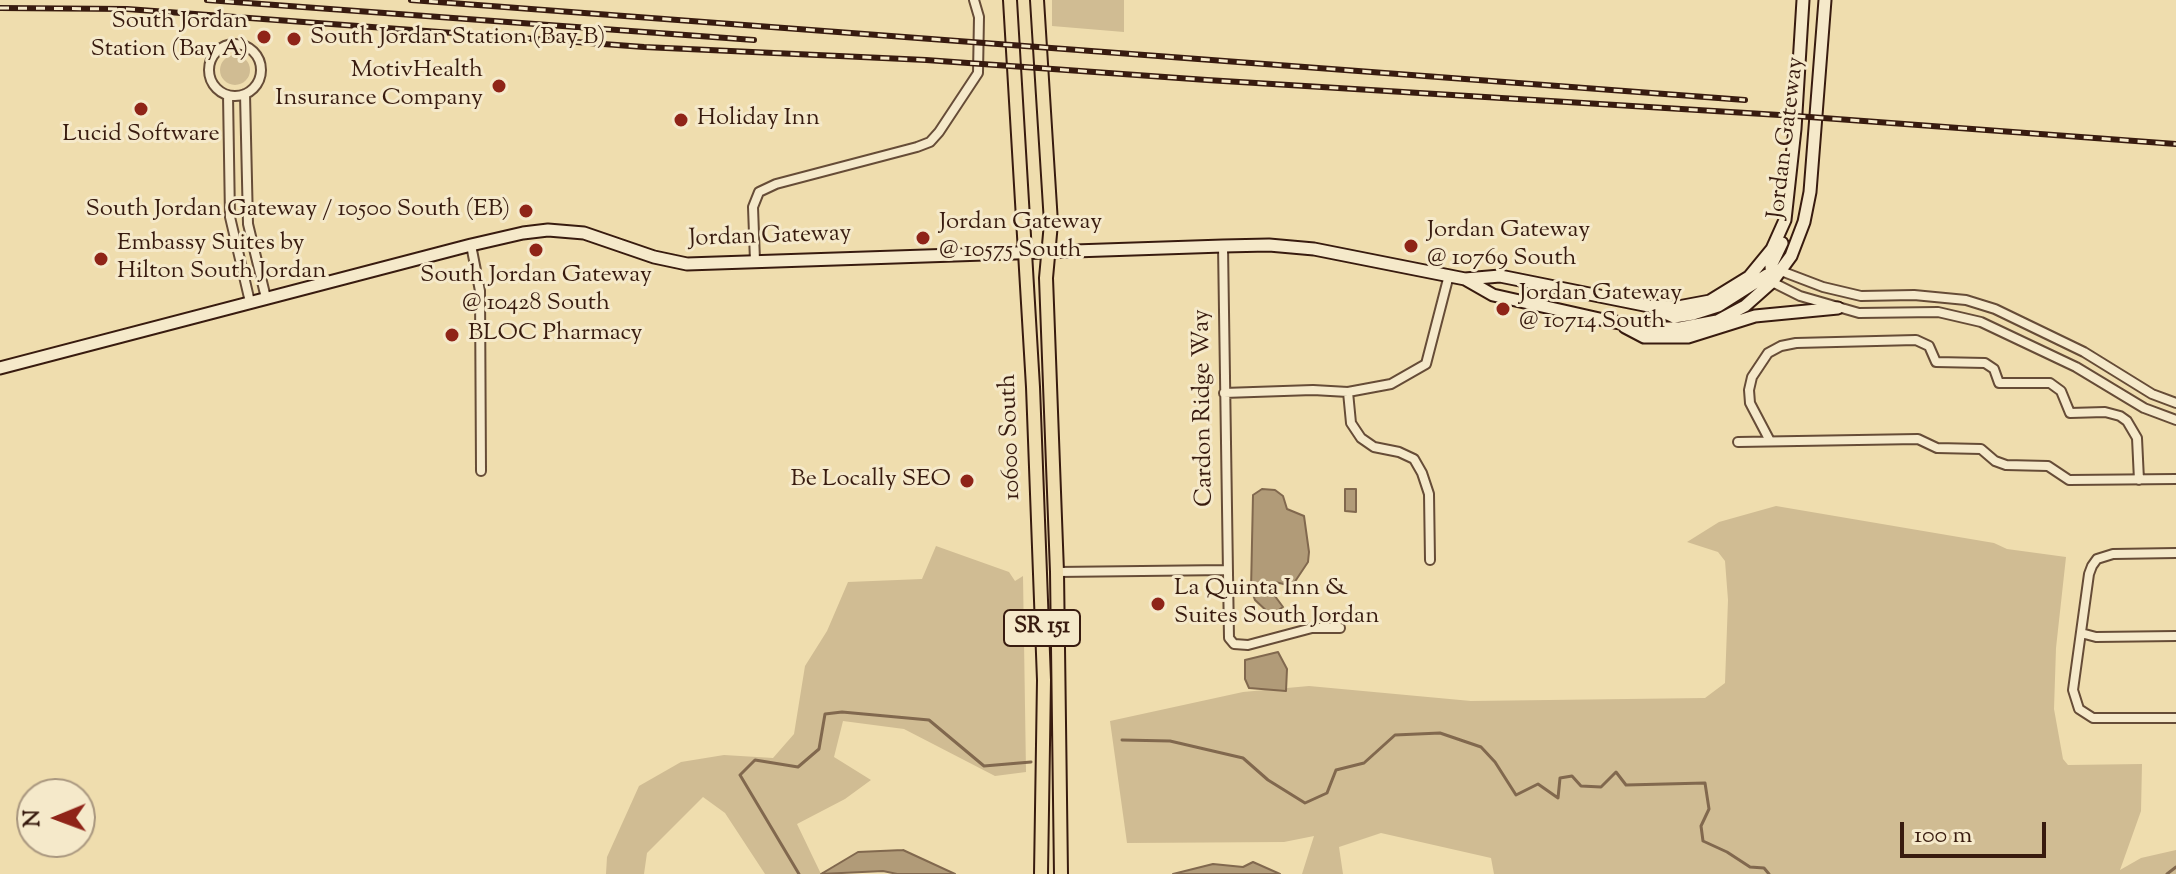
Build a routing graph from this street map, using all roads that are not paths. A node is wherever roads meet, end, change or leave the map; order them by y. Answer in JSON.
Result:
{"nodes":[{"id":1,"x":974,"y":0,"type":"edge"},
{"id":2,"x":1010,"y":0,"type":"edge"},
{"id":3,"x":1037,"y":0,"type":"edge"},
{"id":4,"x":1803,"y":0,"type":"edge"},
{"id":5,"x":1825,"y":0,"type":"edge"},
{"id":6,"x":245,"y":94,"type":"junction"},
{"id":7,"x":228,"y":95,"type":"junction"},
{"id":8,"x":1789,"y":197,"type":"junction"},
{"id":9,"x":471,"y":245,"type":"junction"},
{"id":10,"x":1223,"y":246,"type":"junction"},
{"id":11,"x":1048,"y":253,"type":"junction"},
{"id":12,"x":1026,"y":254,"type":"junction"},
{"id":13,"x":755,"y":261,"type":"junction"},
{"id":14,"x":1449,"y":275,"type":"junction"},
{"id":15,"x":1775,"y":275,"type":"junction"},
{"id":16,"x":1465,"y":279,"type":"junction"},
{"id":17,"x":266,"y":298,"type":"junction"},
{"id":18,"x":250,"y":302,"type":"junction"},
{"id":19,"x":1649,"y":306,"type":"junction"},
{"id":20,"x":1838,"y":308,"type":"junction"},
{"id":21,"x":1618,"y":322,"type":"junction"},
{"id":22,"x":0,"y":368,"type":"edge"},
{"id":23,"x":1348,"y":392,"type":"junction"},
{"id":24,"x":1224,"y":393,"type":"junction"},
{"id":25,"x":2176,"y":403,"type":"edge"},
{"id":26,"x":2176,"y":420,"type":"edge"},
{"id":27,"x":1770,"y":441,"type":"junction"},
{"id":28,"x":1738,"y":442,"type":"dead end"},
{"id":29,"x":481,"y":471,"type":"dead end"},
{"id":30,"x":2176,"y":479,"type":"edge"},
{"id":31,"x":2139,"y":480,"type":"junction"},
{"id":32,"x":2176,"y":553,"type":"edge"},
{"id":33,"x":1430,"y":560,"type":"dead end"},
{"id":34,"x":1227,"y":570,"type":"junction"},
{"id":35,"x":1057,"y":572,"type":"junction"},
{"id":36,"x":1340,"y":628,"type":"dead end"},
{"id":37,"x":2081,"y":633,"type":"junction"},
{"id":38,"x":2176,"y":636,"type":"edge"},
{"id":39,"x":2176,"y":718,"type":"edge"},
{"id":40,"x":1041,"y":872,"type":"edge"},
{"id":41,"x":1061,"y":872,"type":"edge"}],
"edges":[{"from":1,"to":13,"type":"street"},
{"from":2,"to":12,"type":"main road","name":"10600 South","number":"SR 151"},
{"from":3,"to":11,"type":"main road","name":"10600 South","number":"SR 151"},
{"from":4,"to":8,"type":"main road","name":"Jordan Gateway"},
{"from":5,"to":15,"type":"main road","name":"Jordan Gateway"},
{"from":6,"to":7,"type":"street"},
{"from":6,"to":7,"type":"street"},
{"from":6,"to":17,"type":"street"},
{"from":7,"to":18,"type":"street"},
{"from":8,"to":15,"type":"main road"},
{"from":8,"to":19,"type":"main road","name":"Jordan Gateway"},
{"from":9,"to":13,"type":"main road","name":"Jordan Gateway"},
{"from":9,"to":17,"type":"main road","name":"Jordan Gateway"},
{"from":9,"to":29,"type":"street"},
{"from":10,"to":11,"type":"main road","name":"Jordan Gateway"},
{"from":10,"to":14,"type":"main road","name":"Jordan Gateway"},
{"from":10,"to":24,"type":"street","name":"Cardon Ridge Way"},
{"from":11,"to":12,"type":"main road","name":"Jordan Gateway"},
{"from":11,"to":35,"type":"main road","name":"10600 South","number":"SR 151"},
{"from":12,"to":13,"type":"main road","name":"Jordan Gateway"},
{"from":12,"to":40,"type":"main road","name":"10600 South","number":"SR 151"},
{"from":14,"to":16,"type":"main road","name":"Jordan Gateway"},
{"from":14,"to":23,"type":"street"},
{"from":15,"to":19,"type":"main road"},
{"from":15,"to":20,"type":"street"},
{"from":15,"to":21,"type":"main road","name":"Jordan Gateway"},
{"from":15,"to":25,"type":"street"},
{"from":16,"to":19,"type":"main road","name":"Jordan Gateway"},
{"from":16,"to":21,"type":"main road","name":"Jordan Gateway"},
{"from":17,"to":18,"type":"main road","name":"Jordan Gateway"},
{"from":18,"to":22,"type":"main road","name":"Jordan Gateway"},
{"from":20,"to":21,"type":"main road"},
{"from":20,"to":26,"type":"street"},
{"from":23,"to":24,"type":"street"},
{"from":23,"to":33,"type":"street"},
{"from":24,"to":34,"type":"street","name":"Cardon Ridge Way"},
{"from":27,"to":28,"type":"street"},
{"from":27,"to":31,"type":"street"},
{"from":27,"to":31,"type":"street"},
{"from":30,"to":31,"type":"street"},
{"from":32,"to":37,"type":"street"},
{"from":34,"to":35,"type":"street"},
{"from":34,"to":36,"type":"street","name":"Cardon Ridge Way"},
{"from":35,"to":41,"type":"main road","name":"10600 South","number":"SR 151"},
{"from":37,"to":38,"type":"street"},
{"from":37,"to":39,"type":"street"}]}
